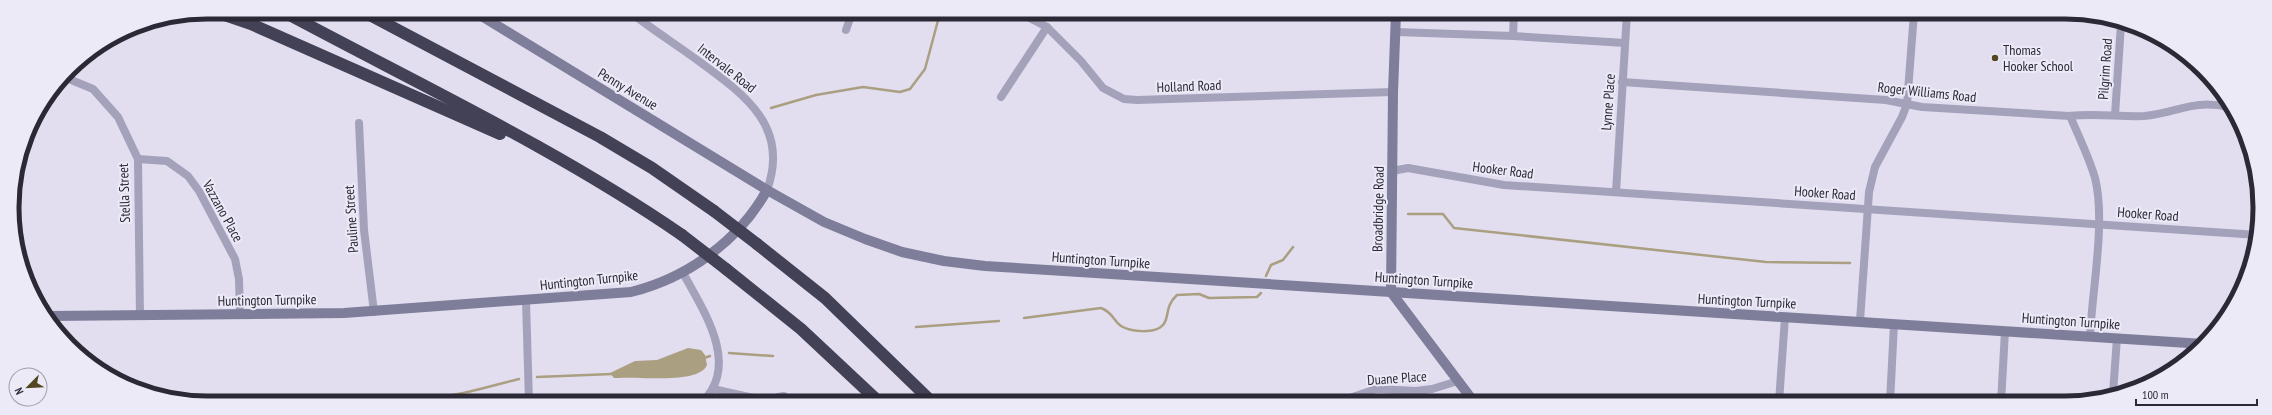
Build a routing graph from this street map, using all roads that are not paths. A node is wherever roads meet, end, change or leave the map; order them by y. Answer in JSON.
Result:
{"nodes":[{"id":1,"x":236,"y":19,"type":"edge"},
{"id":2,"x":240,"y":19,"type":"edge"},
{"id":3,"x":297,"y":19,"type":"edge"},
{"id":4,"x":377,"y":19,"type":"edge"},
{"id":5,"x":394,"y":19,"type":"edge"},
{"id":6,"x":486,"y":19,"type":"edge"},
{"id":7,"x":642,"y":19,"type":"edge"},
{"id":8,"x":850,"y":19,"type":"edge"},
{"id":9,"x":1032,"y":19,"type":"edge"},
{"id":10,"x":1396,"y":19,"type":"edge"},
{"id":11,"x":1514,"y":19,"type":"edge"},
{"id":12,"x":1627,"y":19,"type":"edge"},
{"id":13,"x":1914,"y":19,"type":"edge"},
{"id":14,"x":251,"y":24,"type":"junction"},
{"id":15,"x":1047,"y":27,"type":"junction"},
{"id":16,"x":2121,"y":28,"type":"edge"},
{"id":17,"x":846,"y":30,"type":"dead end"},
{"id":18,"x":1396,"y":32,"type":"junction"},
{"id":19,"x":1513,"y":36,"type":"junction"},
{"id":20,"x":1625,"y":43,"type":"junction"},
{"id":21,"x":454,"y":61,"type":"junction"},
{"id":22,"x":69,"y":79,"type":"edge"},
{"id":23,"x":1622,"y":82,"type":"junction"},
{"id":24,"x":1393,"y":92,"type":"junction"},
{"id":25,"x":1001,"y":97,"type":"dead end"},
{"id":26,"x":1907,"y":104,"type":"junction"},
{"id":27,"x":2224,"y":107,"type":"edge"},
{"id":28,"x":2114,"y":115,"type":"junction"},
{"id":29,"x":2070,"y":116,"type":"junction"},
{"id":30,"x":359,"y":123,"type":"dead end"},
{"id":31,"x":138,"y":159,"type":"junction"},
{"id":32,"x":572,"y":166,"type":"junction"},
{"id":33,"x":1392,"y":171,"type":"junction"},
{"id":34,"x":767,"y":190,"type":"junction"},
{"id":35,"x":1616,"y":192,"type":"junction"},
{"id":36,"x":1866,"y":209,"type":"junction"},
{"id":37,"x":2098,"y":224,"type":"junction"},
{"id":38,"x":2251,"y":234,"type":"edge"},
{"id":39,"x":683,"y":273,"type":"junction"},
{"id":40,"x":1390,"y":292,"type":"junction"},
{"id":41,"x":526,"y":301,"type":"junction"},
{"id":42,"x":374,"y":312,"type":"junction"},
{"id":43,"x":240,"y":314,"type":"junction"},
{"id":44,"x":54,"y":316,"type":"edge"},
{"id":45,"x":140,"y":316,"type":"junction"},
{"id":46,"x":1784,"y":317,"type":"junction"},
{"id":47,"x":1860,"y":322,"type":"junction"},
{"id":48,"x":1894,"y":324,"type":"junction"},
{"id":49,"x":2005,"y":331,"type":"junction"},
{"id":50,"x":2090,"y":336,"type":"junction"},
{"id":51,"x":2117,"y":338,"type":"junction"},
{"id":52,"x":2195,"y":343,"type":"edge"},
{"id":53,"x":1458,"y":381,"type":"junction"},
{"id":54,"x":713,"y":389,"type":"junction"},
{"id":55,"x":2113,"y":390,"type":"edge"},
{"id":56,"x":529,"y":396,"type":"edge"},
{"id":57,"x":707,"y":396,"type":"edge"},
{"id":58,"x":745,"y":396,"type":"edge"},
{"id":59,"x":874,"y":396,"type":"edge"},
{"id":60,"x":926,"y":396,"type":"edge"},
{"id":61,"x":1357,"y":396,"type":"edge"},
{"id":62,"x":1469,"y":396,"type":"edge"},
{"id":63,"x":1779,"y":396,"type":"edge"},
{"id":64,"x":1890,"y":396,"type":"edge"},
{"id":65,"x":2001,"y":396,"type":"edge"}],
"edges":[{"from":1,"to":14,"type":"highway"},
{"from":2,"to":14,"type":"highway"},
{"from":3,"to":32,"type":"highway"},
{"from":4,"to":21,"type":"highway"},
{"from":5,"to":21,"type":"highway"},
{"from":6,"to":34,"type":"main road","name":"Penny Avenue"},
{"from":7,"to":34,"type":"street","name":"Intervale Road"},
{"from":8,"to":17,"type":"street"},
{"from":9,"to":15,"type":"street","name":"Holland Road"},
{"from":10,"to":18,"type":"main road","name":"Broadbridge Road"},
{"from":11,"to":19,"type":"street"},
{"from":12,"to":20,"type":"street","name":"Lynne Place"},
{"from":13,"to":26,"type":"street"},
{"from":14,"to":32,"type":"highway"},
{"from":15,"to":24,"type":"street","name":"Holland Road"},
{"from":15,"to":25,"type":"street"},
{"from":16,"to":28,"type":"street","name":"Pilgrim Road"},
{"from":18,"to":19,"type":"street"},
{"from":18,"to":24,"type":"main road","name":"Broadbridge Road"},
{"from":19,"to":20,"type":"street"},
{"from":20,"to":23,"type":"street","name":"Lynne Place"},
{"from":21,"to":60,"type":"highway","bridge":true},
{"from":22,"to":31,"type":"street","name":"Stella Street"},
{"from":23,"to":26,"type":"street","name":"Roger Williams Road"},
{"from":23,"to":35,"type":"street","name":"Lynne Place"},
{"from":24,"to":33,"type":"main road","name":"Broadbridge Road"},
{"from":26,"to":29,"type":"street","name":"Roger Williams Road"},
{"from":26,"to":36,"type":"street"},
{"from":27,"to":28,"type":"street","name":"Roger Williams Road"},
{"from":28,"to":29,"type":"street","name":"Roger Williams Road"},
{"from":29,"to":37,"type":"street"},
{"from":30,"to":42,"type":"street","name":"Pauline Street"},
{"from":31,"to":43,"type":"street","name":"Vazzano Place"},
{"from":31,"to":45,"type":"street","name":"Stella Street"},
{"from":32,"to":59,"type":"highway","bridge":true},
{"from":33,"to":35,"type":"street","name":"Hooker Road"},
{"from":33,"to":40,"type":"main road","name":"Broadbridge Road"},
{"from":34,"to":39,"type":"main road","name":"Huntington Turnpike"},
{"from":34,"to":40,"type":"main road","name":"Huntington Turnpike"},
{"from":35,"to":36,"type":"street","name":"Hooker Road"},
{"from":36,"to":37,"type":"street","name":"Hooker Road"},
{"from":36,"to":47,"type":"street"},
{"from":37,"to":38,"type":"street","name":"Hooker Road"},
{"from":37,"to":50,"type":"street"},
{"from":39,"to":41,"type":"main road","name":"Huntington Turnpike"},
{"from":39,"to":54,"type":"street"},
{"from":40,"to":46,"type":"main road","name":"Huntington Turnpike"},
{"from":40,"to":53,"type":"main road"},
{"from":41,"to":42,"type":"main road","name":"Huntington Turnpike"},
{"from":41,"to":56,"type":"street"},
{"from":42,"to":43,"type":"main road","name":"Huntington Turnpike"},
{"from":43,"to":45,"type":"main road","name":"Huntington Turnpike"},
{"from":44,"to":45,"type":"main road","name":"Huntington Turnpike"},
{"from":46,"to":47,"type":"main road","name":"Huntington Turnpike"},
{"from":46,"to":63,"type":"street"},
{"from":47,"to":48,"type":"main road","name":"Huntington Turnpike"},
{"from":48,"to":49,"type":"main road","name":"Huntington Turnpike"},
{"from":48,"to":64,"type":"street"},
{"from":49,"to":50,"type":"main road","name":"Huntington Turnpike"},
{"from":49,"to":65,"type":"street"},
{"from":50,"to":51,"type":"main road","name":"Huntington Turnpike"},
{"from":51,"to":52,"type":"main road","name":"Huntington Turnpike"},
{"from":51,"to":55,"type":"street"},
{"from":53,"to":61,"type":"street","name":"Duane Place"},
{"from":53,"to":62,"type":"main road"},
{"from":54,"to":57,"type":"street"},
{"from":54,"to":58,"type":"street"}]}
